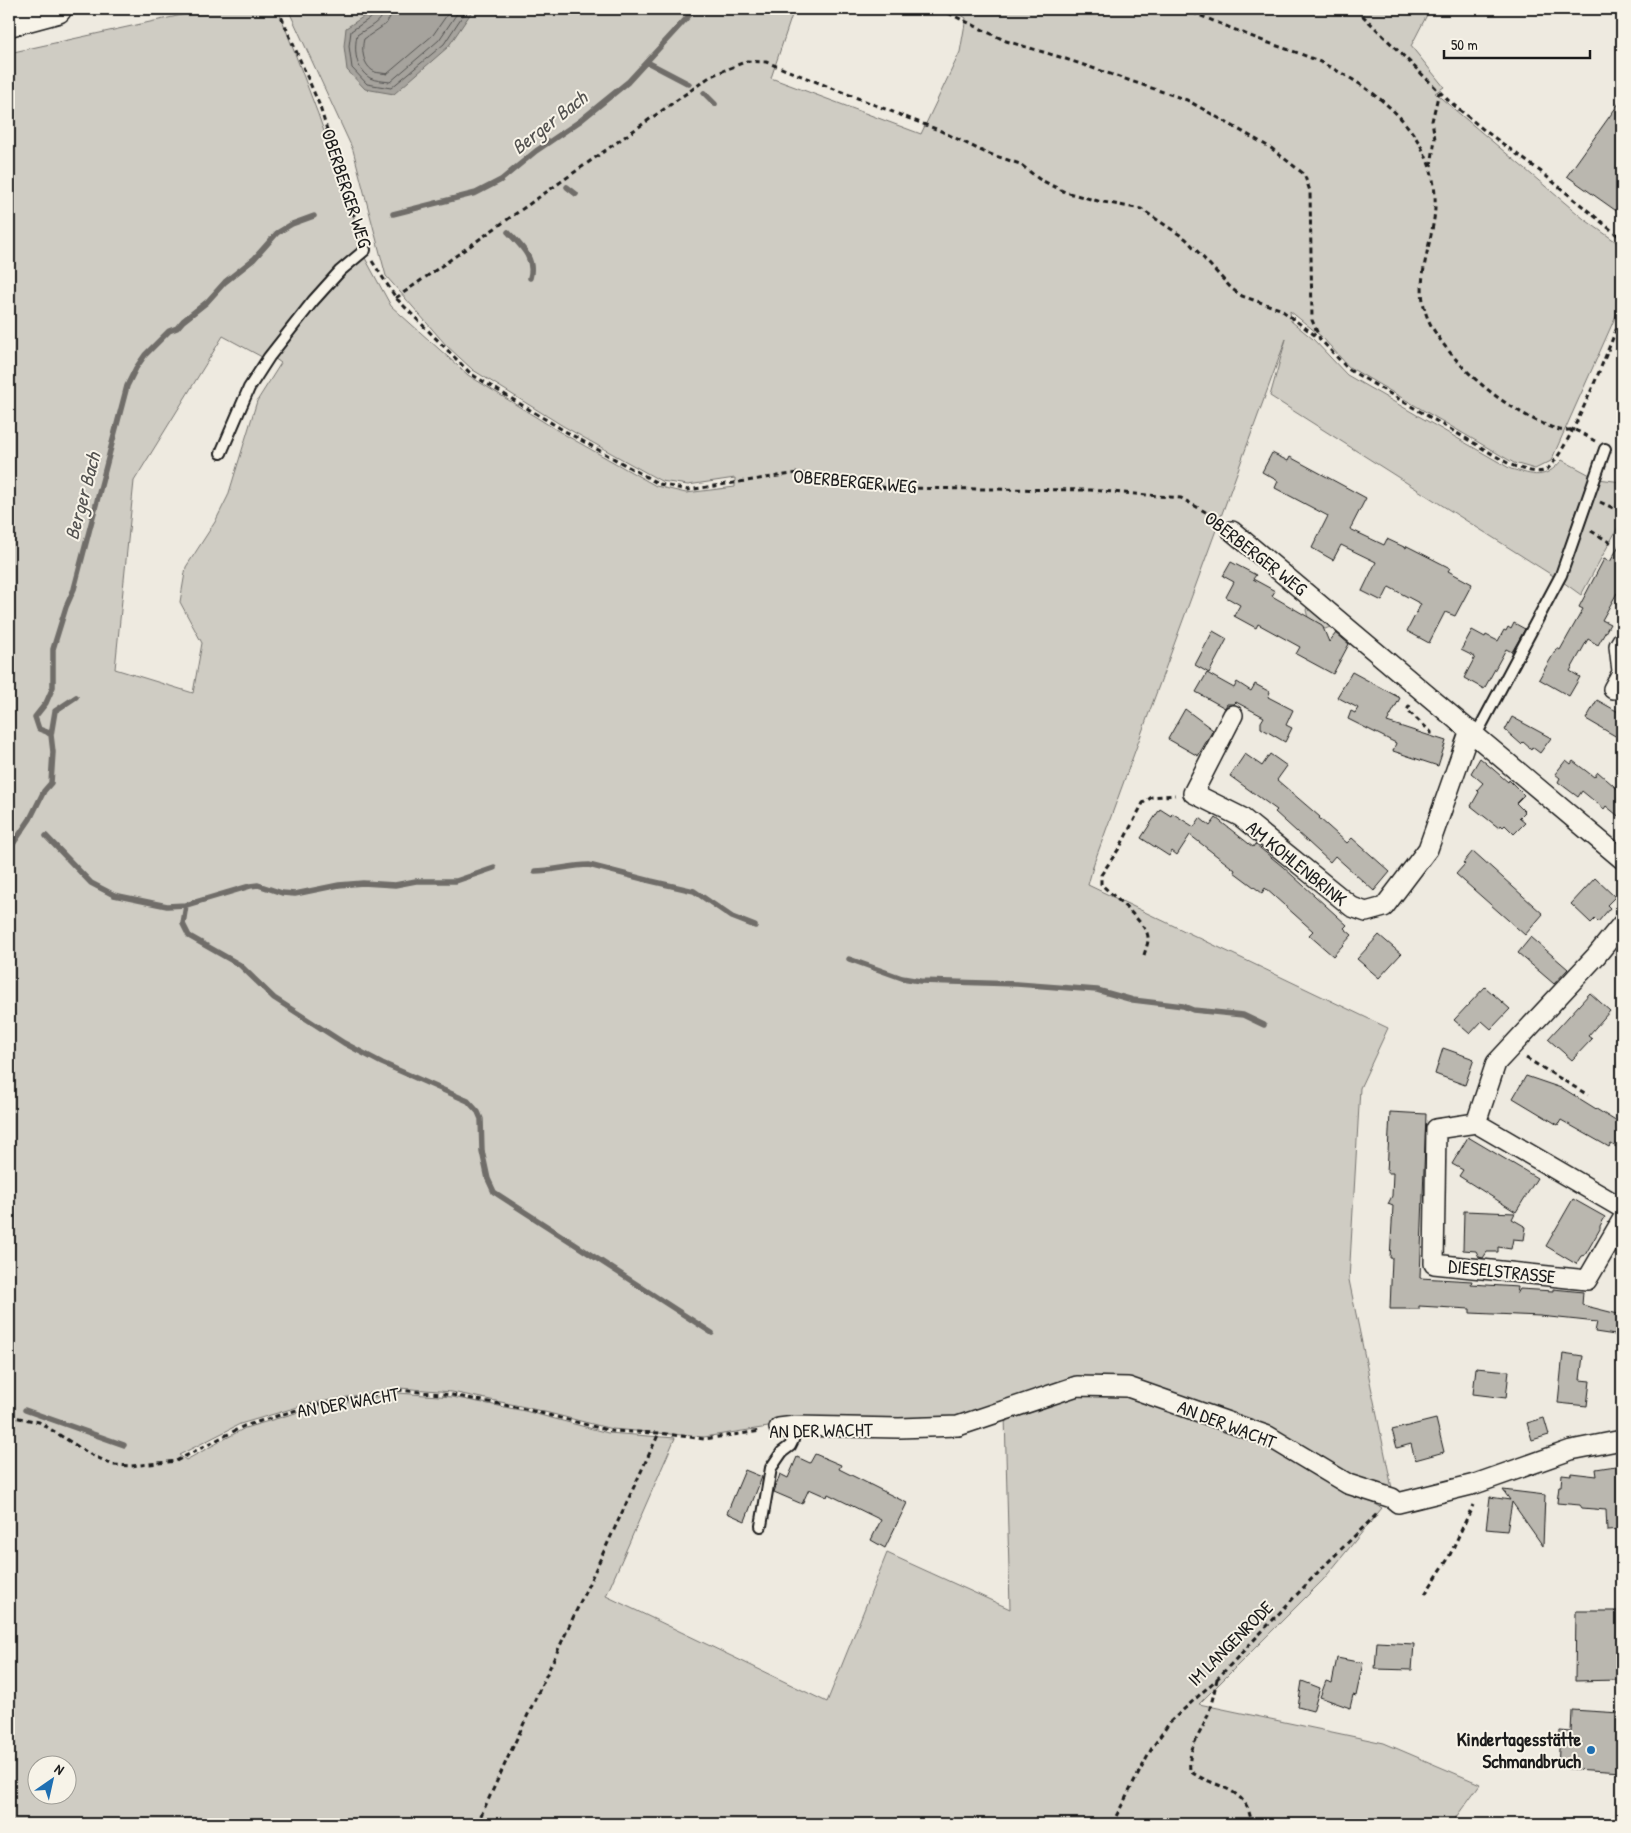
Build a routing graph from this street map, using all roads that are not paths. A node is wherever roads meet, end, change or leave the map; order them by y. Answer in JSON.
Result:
{"nodes":[{"id":1,"x":57,"y":9,"type":"edge"},
{"id":2,"x":9,"y":22,"type":"edge"},
{"id":3,"x":365,"y":250,"type":"road end"},
{"id":4,"x":1605,"y":448,"type":"road end"},
{"id":5,"x":221,"y":453,"type":"dead end"},
{"id":6,"x":1232,"y":530,"type":"road end"},
{"id":7,"x":1622,"y":640,"type":"edge"},
{"id":8,"x":1619,"y":677,"type":"edge"},
{"id":9,"x":1233,"y":715,"type":"dead end"},
{"id":10,"x":1473,"y":732,"type":"junction"},
{"id":11,"x":1622,"y":859,"type":"edge"},
{"id":12,"x":1622,"y":924,"type":"edge"},
{"id":13,"x":1476,"y":1123,"type":"junction"},
{"id":14,"x":1622,"y":1208,"type":"edge"},
{"id":15,"x":1622,"y":1220,"type":"edge"},
{"id":16,"x":787,"y":1427,"type":"joint"},
{"id":17,"x":1622,"y":1440,"type":"edge"},
{"id":18,"x":761,"y":1526,"type":"dead end"}],
"edges":[{"from":1,"to":2,"type":"highway"},
{"from":3,"to":5,"type":"lane"},
{"from":4,"to":10,"type":"lane"},
{"from":6,"to":10,"type":"street","name":"OBERBERGER WEG"},
{"from":7,"to":8,"type":"street"},
{"from":9,"to":10,"type":"street","name":"AM KOHLENBRINK"},
{"from":10,"to":11,"type":"street","name":"OBERBERGER WEG"},
{"from":12,"to":13,"type":"street"},
{"from":13,"to":14,"type":"street"},
{"from":13,"to":15,"type":"street","name":"DIESELSTRASSE"},
{"from":16,"to":17,"type":"street","name":"AN DER WACHT"},
{"from":16,"to":18,"type":"lane"}]}
